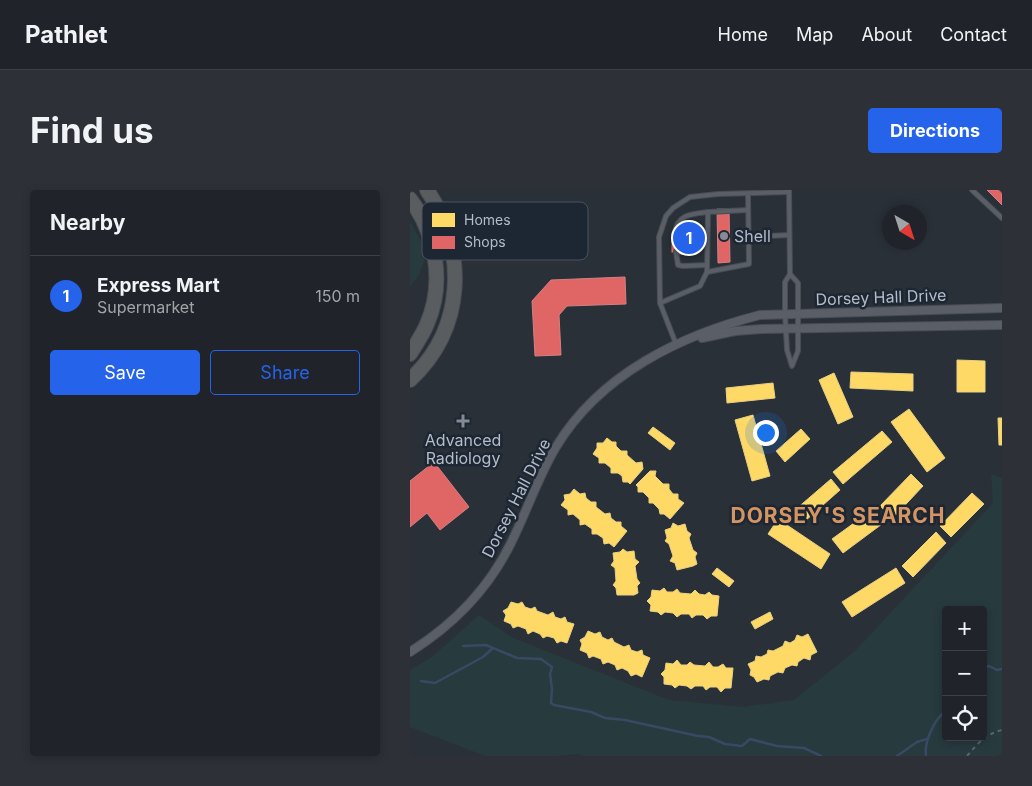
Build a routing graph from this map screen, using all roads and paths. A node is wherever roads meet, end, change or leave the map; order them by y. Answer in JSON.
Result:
{"nodes":[{"id":1,"x":427,"y":190,"type":"edge"},
{"id":2,"x":972,"y":190,"type":"edge"},
{"id":3,"x":789,"y":191,"type":"edge"},
{"id":4,"x":718,"y":192,"type":"edge"},
{"id":5,"x":748,"y":194,"type":"junction"},
{"id":6,"x":410,"y":199,"type":"edge"},
{"id":7,"x":434,"y":202,"type":"edge"},
{"id":8,"x":748,"y":210,"type":"junction"},
{"id":9,"x":708,"y":212,"type":"junction"},
{"id":10,"x":1002,"y":218,"type":"edge"},
{"id":11,"x":422,"y":220,"type":"edge"},
{"id":12,"x":675,"y":233,"type":"dead end"},
{"id":13,"x":789,"y":235,"type":"junction"},
{"id":14,"x":748,"y":237,"type":"junction"},
{"id":15,"x":676,"y":252,"type":"dead end"},
{"id":16,"x":435,"y":260,"type":"edge"},
{"id":17,"x":454,"y":260,"type":"edge"},
{"id":18,"x":707,"y":265,"type":"junction"},
{"id":19,"x":707,"y":272,"type":"junction"},
{"id":20,"x":790,"y":274,"type":"junction"},
{"id":21,"x":660,"y":302,"type":"junction"},
{"id":22,"x":1002,"y":308,"type":"edge"},
{"id":23,"x":798,"y":313,"type":"junction"},
{"id":24,"x":785,"y":314,"type":"junction"},
{"id":25,"x":1002,"y":325,"type":"edge"},
{"id":26,"x":786,"y":329,"type":"junction"},
{"id":27,"x":798,"y":329,"type":"junction"},
{"id":28,"x":676,"y":344,"type":"junction"},
{"id":29,"x":410,"y":354,"type":"edge"},
{"id":30,"x":410,"y":380,"type":"edge"},
{"id":31,"x":410,"y":652,"type":"edge"},
{"id":32,"x":1002,"y":730,"type":"edge"},
{"id":33,"x":967,"y":756,"type":"edge"}],
"edges":[{"from":1,"to":7,"type":"highway"},
{"from":2,"to":10,"type":"lane"},
{"from":3,"to":5,"type":"lane"},
{"from":3,"to":13,"type":"lane"},
{"from":4,"to":5,"type":"lane"},
{"from":4,"to":21,"type":"lane"},
{"from":5,"to":8,"type":"lane"},
{"from":6,"to":11,"type":"highway"},
{"from":8,"to":9,"type":"lane"},
{"from":8,"to":14,"type":"lane"},
{"from":9,"to":12,"type":"lane"},
{"from":9,"to":18,"type":"lane"},
{"from":13,"to":14,"type":"lane"},
{"from":13,"to":20,"type":"lane"},
{"from":14,"to":19,"type":"lane"},
{"from":15,"to":18,"type":"lane"},
{"from":16,"to":29,"type":"highway"},
{"from":17,"to":30,"type":"highway"},
{"from":18,"to":19,"type":"lane"},
{"from":19,"to":21,"type":"lane"},
{"from":20,"to":23,"type":"lane"},
{"from":20,"to":24,"type":"lane"},
{"from":21,"to":28,"type":"lane"},
{"from":22,"to":23,"type":"street","name":"Dorsey Hall Drive"},
{"from":23,"to":24,"type":"street","name":"Dorsey Hall Drive"},
{"from":23,"to":27,"type":"lane"},
{"from":24,"to":26,"type":"lane"},
{"from":24,"to":28,"type":"street","name":"Dorsey Hall Drive"},
{"from":25,"to":27,"type":"street","name":"Dorsey Hall Drive"},
{"from":26,"to":27,"type":"street","name":"Dorsey Hall Drive"},
{"from":26,"to":27,"type":"lane"},
{"from":26,"to":28,"type":"street","name":"Dorsey Hall Drive"},
{"from":28,"to":31,"type":"street","name":"Dorsey Hall Drive"},
{"from":32,"to":33,"type":"path"}]}
